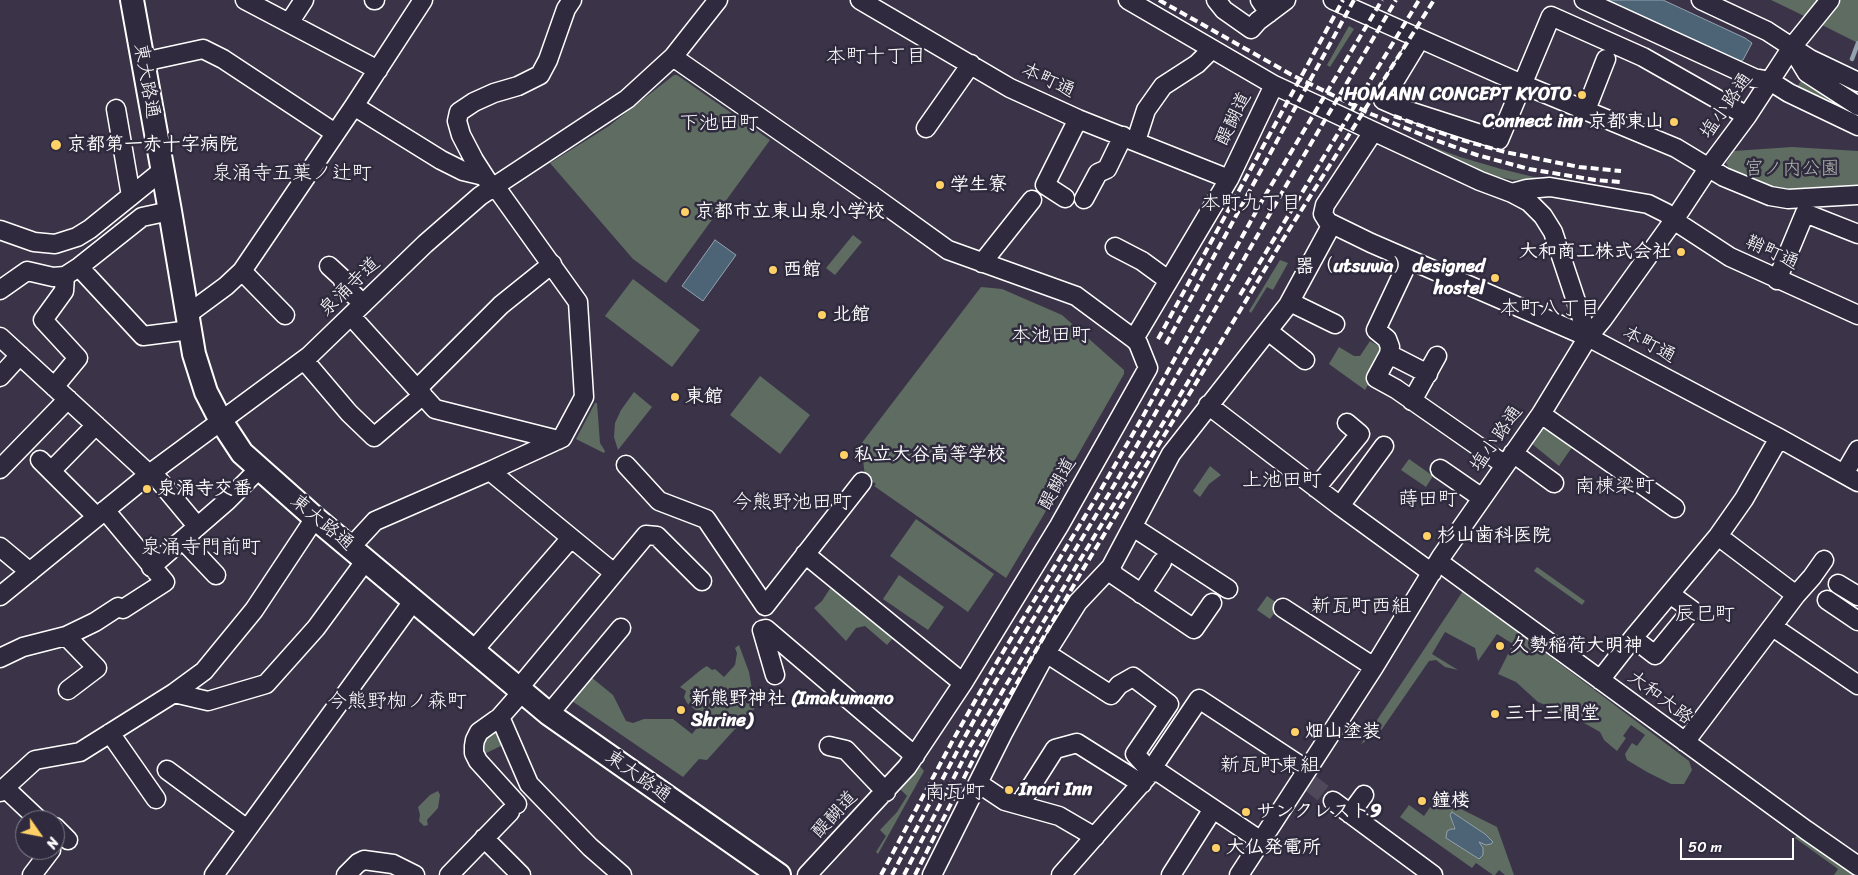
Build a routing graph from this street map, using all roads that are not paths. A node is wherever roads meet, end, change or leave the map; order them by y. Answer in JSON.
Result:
{"nodes":[{"id":1,"x":132,"y":0,"type":"edge"},
{"id":2,"x":245,"y":0,"type":"edge"},
{"id":3,"x":304,"y":0,"type":"edge"},
{"id":4,"x":423,"y":0,"type":"edge"},
{"id":5,"x":572,"y":0,"type":"edge"},
{"id":6,"x":718,"y":0,"type":"edge"},
{"id":7,"x":860,"y":0,"type":"edge"},
{"id":8,"x":1128,"y":0,"type":"edge"},
{"id":9,"x":1216,"y":0,"type":"edge"},
{"id":10,"x":1286,"y":0,"type":"edge"},
{"id":11,"x":1332,"y":0,"type":"edge"},
{"id":12,"x":1584,"y":0,"type":"edge"},
{"id":13,"x":1701,"y":0,"type":"edge"},
{"id":14,"x":1830,"y":0,"type":"edge"},
{"id":15,"x":1264,"y":6,"type":"edge"},
{"id":16,"x":289,"y":23,"type":"junction"},
{"id":17,"x":1423,"y":41,"type":"junction"},
{"id":18,"x":1797,"y":41,"type":"junction"},
{"id":19,"x":1212,"y":49,"type":"junction"},
{"id":20,"x":673,"y":57,"type":"junction"},
{"id":21,"x":1606,"y":59,"type":"dead end"},
{"id":22,"x":143,"y":62,"type":"junction"},
{"id":23,"x":971,"y":64,"type":"junction"},
{"id":24,"x":378,"y":70,"type":"junction"},
{"id":25,"x":1770,"y":81,"type":"junction"},
{"id":26,"x":1858,"y":82,"type":"edge"},
{"id":27,"x":1522,"y":84,"type":"junction"},
{"id":28,"x":1274,"y":85,"type":"junction"},
{"id":29,"x":354,"y":106,"type":"junction"},
{"id":30,"x":1858,"y":106,"type":"edge"},
{"id":31,"x":116,"y":109,"type":"dead end"},
{"id":32,"x":1586,"y":110,"type":"junction"},
{"id":33,"x":1747,"y":116,"type":"junction"},
{"id":34,"x":1078,"y":119,"type":"junction"},
{"id":35,"x":1858,"y":126,"type":"edge"},
{"id":36,"x":926,"y":128,"type":"dead end"},
{"id":37,"x":1373,"y":132,"type":"junction"},
{"id":38,"x":336,"y":133,"type":"junction"},
{"id":39,"x":1129,"y":139,"type":"junction"},
{"id":40,"x":1709,"y":167,"type":"junction"},
{"id":41,"x":163,"y":170,"type":"junction"},
{"id":42,"x":1229,"y":178,"type":"junction"},
{"id":43,"x":490,"y":184,"type":"junction"},
{"id":44,"x":1512,"y":193,"type":"junction"},
{"id":45,"x":1858,"y":195,"type":"edge"},
{"id":46,"x":131,"y":196,"type":"junction"},
{"id":47,"x":1065,"y":198,"type":"dead end"},
{"id":48,"x":1084,"y":199,"type":"dead end"},
{"id":49,"x":1032,"y":200,"type":"dead end"},
{"id":50,"x":170,"y":211,"type":"junction"},
{"id":51,"x":1674,"y":220,"type":"junction"},
{"id":52,"x":1332,"y":224,"type":"junction"},
{"id":53,"x":0,"y":230,"type":"edge"},
{"id":54,"x":1858,"y":234,"type":"edge"},
{"id":55,"x":1115,"y":247,"type":"dead end"},
{"id":56,"x":1409,"y":260,"type":"junction"},
{"id":57,"x":982,"y":263,"type":"junction"},
{"id":58,"x":552,"y":264,"type":"junction"},
{"id":59,"x":329,"y":266,"type":"dead end"},
{"id":60,"x":80,"y":267,"type":"junction"},
{"id":61,"x":242,"y":271,"type":"junction"},
{"id":62,"x":64,"y":276,"type":"junction"},
{"id":63,"x":1168,"y":280,"type":"junction"},
{"id":64,"x":1777,"y":280,"type":"junction"},
{"id":65,"x":0,"y":290,"type":"edge"},
{"id":66,"x":1290,"y":302,"type":"junction"},
{"id":67,"x":357,"y":310,"type":"junction"},
{"id":68,"x":285,"y":315,"type":"dead end"},
{"id":69,"x":1858,"y":315,"type":"edge"},
{"id":70,"x":189,"y":322,"type":"junction"},
{"id":71,"x":1335,"y":324,"type":"dead end"},
{"id":72,"x":1268,"y":331,"type":"junction"},
{"id":73,"x":0,"y":337,"type":"edge"},
{"id":74,"x":1588,"y":338,"type":"junction"},
{"id":75,"x":1134,"y":340,"type":"junction"},
{"id":76,"x":1389,"y":354,"type":"junction"},
{"id":77,"x":20,"y":355,"type":"junction"},
{"id":78,"x":1437,"y":356,"type":"dead end"},
{"id":79,"x":310,"y":360,"type":"junction"},
{"id":80,"x":1305,"y":360,"type":"dead end"},
{"id":81,"x":1428,"y":374,"type":"junction"},
{"id":82,"x":0,"y":377,"type":"edge"},
{"id":83,"x":54,"y":386,"type":"junction"},
{"id":84,"x":420,"y":392,"type":"junction"},
{"id":85,"x":68,"y":399,"type":"junction"},
{"id":86,"x":1412,"y":401,"type":"junction"},
{"id":87,"x":1208,"y":405,"type":"junction"},
{"id":88,"x":1541,"y":414,"type":"junction"},
{"id":89,"x":221,"y":421,"type":"junction"},
{"id":90,"x":1347,"y":423,"type":"dead end"},
{"id":91,"x":96,"y":425,"type":"junction"},
{"id":92,"x":1780,"y":438,"type":"junction"},
{"id":93,"x":558,"y":440,"type":"junction"},
{"id":94,"x":1384,"y":446,"type":"dead end"},
{"id":95,"x":1858,"y":450,"type":"edge"},
{"id":96,"x":1510,"y":459,"type":"junction"},
{"id":97,"x":626,"y":465,"type":"dead end"},
{"id":98,"x":0,"y":469,"type":"edge"},
{"id":99,"x":260,"y":469,"type":"junction"},
{"id":100,"x":490,"y":470,"type":"junction"},
{"id":101,"x":1440,"y":470,"type":"dead end"},
{"id":102,"x":150,"y":473,"type":"junction"},
{"id":103,"x":1851,"y":478,"type":"edge"},
{"id":104,"x":862,"y":482,"type":"dead end"},
{"id":105,"x":1554,"y":483,"type":"dead end"},
{"id":106,"x":1316,"y":488,"type":"junction"},
{"id":107,"x":1482,"y":498,"type":"junction"},
{"id":108,"x":1340,"y":506,"type":"junction"},
{"id":109,"x":1675,"y":508,"type":"dead end"},
{"id":110,"x":101,"y":514,"type":"junction"},
{"id":111,"x":315,"y":518,"type":"junction"},
{"id":112,"x":197,"y":526,"type":"junction"},
{"id":113,"x":1133,"y":527,"type":"junction"},
{"id":114,"x":1718,"y":536,"type":"junction"},
{"id":115,"x":571,"y":538,"type":"junction"},
{"id":116,"x":184,"y":540,"type":"junction"},
{"id":117,"x":0,"y":547,"type":"edge"},
{"id":118,"x":358,"y":554,"type":"junction"},
{"id":119,"x":805,"y":554,"type":"junction"},
{"id":120,"x":1824,"y":560,"type":"dead end"},
{"id":121,"x":1162,"y":562,"type":"dead end"},
{"id":122,"x":151,"y":567,"type":"junction"},
{"id":123,"x":1112,"y":567,"type":"junction"},
{"id":124,"x":1435,"y":568,"type":"junction"},
{"id":125,"x":30,"y":572,"type":"junction"},
{"id":126,"x":614,"y":573,"type":"junction"},
{"id":127,"x":216,"y":575,"type":"dead end"},
{"id":128,"x":702,"y":581,"type":"dead end"},
{"id":129,"x":1838,"y":584,"type":"dead end"},
{"id":130,"x":1228,"y":590,"type":"dead end"},
{"id":131,"x":1141,"y":594,"type":"junction"},
{"id":132,"x":1670,"y":594,"type":"junction"},
{"id":133,"x":1796,"y":595,"type":"junction"},
{"id":134,"x":0,"y":596,"type":"edge"},
{"id":135,"x":1858,"y":596,"type":"edge"},
{"id":136,"x":414,"y":600,"type":"junction"},
{"id":137,"x":1827,"y":600,"type":"dead end"},
{"id":138,"x":1212,"y":603,"type":"dead end"},
{"id":139,"x":1283,"y":608,"type":"dead end"},
{"id":140,"x":1856,"y":614,"type":"edge"},
{"id":141,"x":1773,"y":627,"type":"junction"},
{"id":142,"x":621,"y":628,"type":"dead end"},
{"id":143,"x":66,"y":636,"type":"junction"},
{"id":144,"x":1633,"y":638,"type":"junction"},
{"id":145,"x":473,"y":651,"type":"junction"},
{"id":146,"x":1046,"y":653,"type":"junction"},
{"id":147,"x":0,"y":658,"type":"edge"},
{"id":148,"x":1374,"y":667,"type":"junction"},
{"id":149,"x":774,"y":675,"type":"dead end"},
{"id":150,"x":1600,"y":680,"type":"junction"},
{"id":151,"x":963,"y":683,"type":"junction"},
{"id":152,"x":1858,"y":685,"type":"edge"},
{"id":153,"x":68,"y":690,"type":"dead end"},
{"id":154,"x":520,"y":690,"type":"junction"},
{"id":155,"x":174,"y":693,"type":"junction"},
{"id":156,"x":549,"y":714,"type":"junction"},
{"id":157,"x":500,"y":717,"type":"junction"},
{"id":158,"x":110,"y":733,"type":"junction"},
{"id":159,"x":1685,"y":742,"type":"junction"},
{"id":160,"x":829,"y":746,"type":"dead end"},
{"id":161,"x":914,"y":756,"type":"junction"},
{"id":162,"x":167,"y":770,"type":"dead end"},
{"id":163,"x":1149,"y":775,"type":"junction"},
{"id":164,"x":1306,"y":776,"type":"junction"},
{"id":165,"x":978,"y":783,"type":"junction"},
{"id":166,"x":2,"y":790,"type":"edge"},
{"id":167,"x":886,"y":792,"type":"junction"},
{"id":168,"x":1364,"y":795,"type":"dead end"},
{"id":169,"x":156,"y":799,"type":"dead end"},
{"id":170,"x":1333,"y":801,"type":"tunnel mouth"},
{"id":171,"x":1020,"y":804,"type":"junction"},
{"id":172,"x":1213,"y":809,"type":"junction"},
{"id":173,"x":27,"y":810,"type":"edge"},
{"id":174,"x":1350,"y":814,"type":"junction"},
{"id":175,"x":247,"y":829,"type":"junction"},
{"id":176,"x":1095,"y":837,"type":"junction"},
{"id":177,"x":484,"y":838,"type":"junction"},
{"id":178,"x":1261,"y":841,"type":"junction"},
{"id":179,"x":44,"y":860,"type":"edge"},
{"id":180,"x":1858,"y":866,"type":"edge"},
{"id":181,"x":32,"y":875,"type":"edge"},
{"id":182,"x":214,"y":875,"type":"edge"},
{"id":183,"x":346,"y":875,"type":"edge"},
{"id":184,"x":415,"y":875,"type":"edge"},
{"id":185,"x":449,"y":875,"type":"edge"},
{"id":186,"x":521,"y":875,"type":"edge"},
{"id":187,"x":622,"y":875,"type":"edge"},
{"id":188,"x":779,"y":875,"type":"edge"},
{"id":189,"x":807,"y":875,"type":"edge"},
{"id":190,"x":932,"y":875,"type":"edge"},
{"id":191,"x":1061,"y":875,"type":"edge"},
{"id":192,"x":1171,"y":875,"type":"edge"},
{"id":193,"x":1239,"y":875,"type":"edge"},
{"id":194,"x":1433,"y":875,"type":"edge"}],
"edges":[{"from":1,"to":22,"type":"main road","name":"東大路通"},
{"from":2,"to":16,"type":"street"},
{"from":3,"to":16,"type":"street"},
{"from":4,"to":24,"type":"street"},
{"from":5,"to":43,"type":"street"},
{"from":6,"to":20,"type":"street","name":"泉涌寺道"},
{"from":7,"to":23,"type":"street","name":"本町通"},
{"from":8,"to":19,"type":"street"},
{"from":9,"to":15,"type":"street"},
{"from":10,"to":15,"type":"street"},
{"from":11,"to":17,"type":"street"},
{"from":12,"to":25,"type":"street"},
{"from":13,"to":18,"type":"street"},
{"from":14,"to":18,"type":"street","name":"塩小路通"},
{"from":16,"to":24,"type":"street"},
{"from":17,"to":27,"type":"street"},
{"from":17,"to":27,"type":"street"},
{"from":18,"to":25,"type":"street","name":"塩小路通"},
{"from":18,"to":26,"type":"street"},
{"from":18,"to":30,"type":"street"},
{"from":19,"to":28,"type":"street"},
{"from":19,"to":39,"type":"street"},
{"from":20,"to":43,"type":"street","name":"泉涌寺道"},
{"from":20,"to":57,"type":"street"},
{"from":21,"to":32,"type":"street"},
{"from":22,"to":38,"type":"street"},
{"from":22,"to":41,"type":"main road","name":"東大路通"},
{"from":23,"to":34,"type":"street","name":"本町通"},
{"from":23,"to":36,"type":"street"},
{"from":24,"to":29,"type":"street"},
{"from":25,"to":33,"type":"street","name":"塩小路通"},
{"from":25,"to":35,"type":"street"},
{"from":27,"to":32,"type":"street"},
{"from":27,"to":33,"type":"street"},
{"from":28,"to":37,"type":"street"},
{"from":28,"to":42,"type":"street","name":"醍醐道"},
{"from":29,"to":38,"type":"street"},
{"from":29,"to":43,"type":"street"},
{"from":31,"to":46,"type":"street"},
{"from":32,"to":40,"type":"street"},
{"from":33,"to":40,"type":"street","name":"塩小路通"},
{"from":34,"to":39,"type":"street","name":"本町通"},
{"from":34,"to":47,"type":"street"},
{"from":37,"to":44,"type":"street"},
{"from":37,"to":52,"type":"street"},
{"from":38,"to":61,"type":"street"},
{"from":39,"to":42,"type":"street","name":"本町通"},
{"from":39,"to":48,"type":"street"},
{"from":40,"to":45,"type":"street"},
{"from":40,"to":51,"type":"street","name":"塩小路通"},
{"from":41,"to":46,"type":"street"},
{"from":41,"to":50,"type":"main road","name":"東大路通"},
{"from":42,"to":63,"type":"street","name":"醍醐道"},
{"from":43,"to":58,"type":"street"},
{"from":43,"to":67,"type":"street","name":"泉涌寺道"},
{"from":44,"to":51,"type":"street","name":"鞘町通"},
{"from":44,"to":74,"type":"street"},
{"from":46,"to":53,"type":"street"},
{"from":49,"to":57,"type":"street"},
{"from":50,"to":60,"type":"street"},
{"from":50,"to":70,"type":"main road","name":"東大路通"},
{"from":51,"to":64,"type":"street","name":"鞘町通"},
{"from":51,"to":74,"type":"street","name":"塩小路通"},
{"from":52,"to":56,"type":"street","name":"本町通"},
{"from":52,"to":66,"type":"street"},
{"from":54,"to":64,"type":"street"},
{"from":55,"to":63,"type":"street"},
{"from":56,"to":74,"type":"street","name":"本町通"},
{"from":56,"to":76,"type":"street"},
{"from":57,"to":75,"type":"street"},
{"from":58,"to":84,"type":"street"},
{"from":58,"to":93,"type":"street"},
{"from":59,"to":67,"type":"street"},
{"from":60,"to":62,"type":"street"},
{"from":60,"to":70,"type":"street"},
{"from":61,"to":68,"type":"street"},
{"from":61,"to":70,"type":"street"},
{"from":62,"to":65,"type":"street"},
{"from":62,"to":83,"type":"street"},
{"from":63,"to":75,"type":"street","name":"醍醐道"},
{"from":64,"to":69,"type":"street","name":"鞘町通"},
{"from":66,"to":71,"type":"street"},
{"from":66,"to":72,"type":"street"},
{"from":67,"to":79,"type":"street","name":"泉涌寺道"},
{"from":67,"to":84,"type":"street"},
{"from":70,"to":89,"type":"main road","name":"東大路通"},
{"from":72,"to":80,"type":"street"},
{"from":72,"to":87,"type":"street"},
{"from":73,"to":77,"type":"street"},
{"from":74,"to":88,"type":"street","name":"塩小路通"},
{"from":74,"to":92,"type":"street","name":"本町通"},
{"from":75,"to":151,"type":"street","name":"醍醐道"},
{"from":76,"to":81,"type":"street"},
{"from":76,"to":86,"type":"street"},
{"from":77,"to":82,"type":"street"},
{"from":77,"to":83,"type":"street"},
{"from":78,"to":81,"type":"street"},
{"from":79,"to":84,"type":"street"},
{"from":79,"to":89,"type":"street","name":"泉涌寺道"},
{"from":81,"to":86,"type":"street"},
{"from":83,"to":85,"type":"street"},
{"from":84,"to":93,"type":"street"},
{"from":85,"to":91,"type":"street"},
{"from":85,"to":98,"type":"street"},
{"from":86,"to":96,"type":"street"},
{"from":87,"to":106,"type":"street","name":"大和大路"},
{"from":87,"to":113,"type":"street"},
{"from":88,"to":96,"type":"street","name":"塩小路通"},
{"from":88,"to":109,"type":"street"},
{"from":89,"to":99,"type":"main road","name":"東大路通"},
{"from":89,"to":102,"type":"street","name":"泉涌寺道"},
{"from":90,"to":106,"type":"street"},
{"from":91,"to":102,"type":"street"},
{"from":91,"to":110,"type":"street"},
{"from":92,"to":103,"type":"street","name":"本町通"},
{"from":92,"to":114,"type":"street"},
{"from":93,"to":100,"type":"street"},
{"from":94,"to":108,"type":"street"},
{"from":95,"to":103,"type":"street"},
{"from":96,"to":105,"type":"street"},
{"from":96,"to":107,"type":"street","name":"塩小路通"},
{"from":97,"to":119,"type":"street"},
{"from":99,"to":111,"type":"main road","name":"東大路通"},
{"from":99,"to":112,"type":"street"},
{"from":100,"to":115,"type":"street"},
{"from":100,"to":118,"type":"street"},
{"from":101,"to":107,"type":"street"},
{"from":102,"to":110,"type":"street","name":"泉涌寺道"},
{"from":102,"to":112,"type":"street"},
{"from":104,"to":119,"type":"street"},
{"from":106,"to":108,"type":"street","name":"大和大路"},
{"from":107,"to":124,"type":"street","name":"塩小路通"},
{"from":108,"to":124,"type":"street","name":"大和大路"},
{"from":110,"to":122,"type":"street"},
{"from":110,"to":125,"type":"street","name":"泉涌寺道"},
{"from":111,"to":118,"type":"main road","name":"東大路通"},
{"from":111,"to":155,"type":"street"},
{"from":112,"to":116,"type":"street"},
{"from":113,"to":123,"type":"street"},
{"from":113,"to":130,"type":"street"},
{"from":114,"to":132,"type":"street"},
{"from":114,"to":133,"type":"street"},
{"from":115,"to":126,"type":"street"},
{"from":115,"to":145,"type":"street"},
{"from":116,"to":122,"type":"street"},
{"from":116,"to":127,"type":"street"},
{"from":117,"to":125,"type":"street"},
{"from":118,"to":136,"type":"main road","name":"東大路通"},
{"from":118,"to":155,"type":"street"},
{"from":119,"to":151,"type":"street"},
{"from":120,"to":133,"type":"street"},
{"from":121,"to":131,"type":"street"},
{"from":122,"to":143,"type":"street"},
{"from":123,"to":131,"type":"street"},
{"from":123,"to":146,"type":"street"},
{"from":124,"to":148,"type":"street","name":"塩小路通"},
{"from":124,"to":150,"type":"street","name":"大和大路"},
{"from":125,"to":134,"type":"street","name":"泉涌寺道"},
{"from":126,"to":128,"type":"street"},
{"from":126,"to":154,"type":"street"},
{"from":129,"to":135,"type":"street"},
{"from":131,"to":138,"type":"street"},
{"from":132,"to":144,"type":"street"},
{"from":132,"to":144,"type":"street"},
{"from":133,"to":141,"type":"street"},
{"from":136,"to":145,"type":"main road","name":"東大路通"},
{"from":136,"to":175,"type":"street"},
{"from":137,"to":140,"type":"street"},
{"from":139,"to":148,"type":"street"},
{"from":141,"to":152,"type":"street"},
{"from":141,"to":159,"type":"street"},
{"from":142,"to":156,"type":"street"},
{"from":143,"to":147,"type":"street"},
{"from":143,"to":153,"type":"street"},
{"from":144,"to":150,"type":"street"},
{"from":145,"to":154,"type":"main road","name":"東大路通"},
{"from":146,"to":163,"type":"street"},
{"from":146,"to":165,"type":"street"},
{"from":148,"to":164,"type":"street","name":"塩小路通"},
{"from":149,"to":161,"type":"street"},
{"from":150,"to":159,"type":"street","name":"大和大路"},
{"from":151,"to":161,"type":"street","name":"醍醐道"},
{"from":154,"to":156,"type":"main road","name":"東大路通"},
{"from":154,"to":157,"type":"street"},
{"from":155,"to":158,"type":"street"},
{"from":156,"to":188,"type":"main road","name":"東大路通"},
{"from":157,"to":177,"type":"street"},
{"from":157,"to":187,"type":"street"},
{"from":158,"to":166,"type":"street"},
{"from":158,"to":169,"type":"street"},
{"from":159,"to":180,"type":"street","name":"大和大路"},
{"from":160,"to":167,"type":"street"},
{"from":161,"to":167,"type":"street","name":"醍醐道"},
{"from":162,"to":175,"type":"street"},
{"from":163,"to":164,"type":"street"},
{"from":163,"to":171,"type":"street"},
{"from":163,"to":172,"type":"street"},
{"from":163,"to":176,"type":"street"},
{"from":164,"to":178,"type":"street","name":"塩小路通"},
{"from":165,"to":171,"type":"street"},
{"from":165,"to":190,"type":"street"},
{"from":166,"to":173,"type":"street"},
{"from":167,"to":189,"type":"street","name":"醍醐道"},
{"from":168,"to":174,"type":"street"},
{"from":170,"to":174,"type":"street"},
{"from":171,"to":176,"type":"street"},
{"from":172,"to":178,"type":"street"},
{"from":172,"to":192,"type":"street"},
{"from":174,"to":194,"type":"street"},
{"from":175,"to":182,"type":"street"},
{"from":176,"to":191,"type":"street"},
{"from":177,"to":185,"type":"street"},
{"from":177,"to":186,"type":"street"},
{"from":178,"to":193,"type":"street","name":"塩小路通"},
{"from":179,"to":181,"type":"street"},
{"from":183,"to":184,"type":"street"}]}
